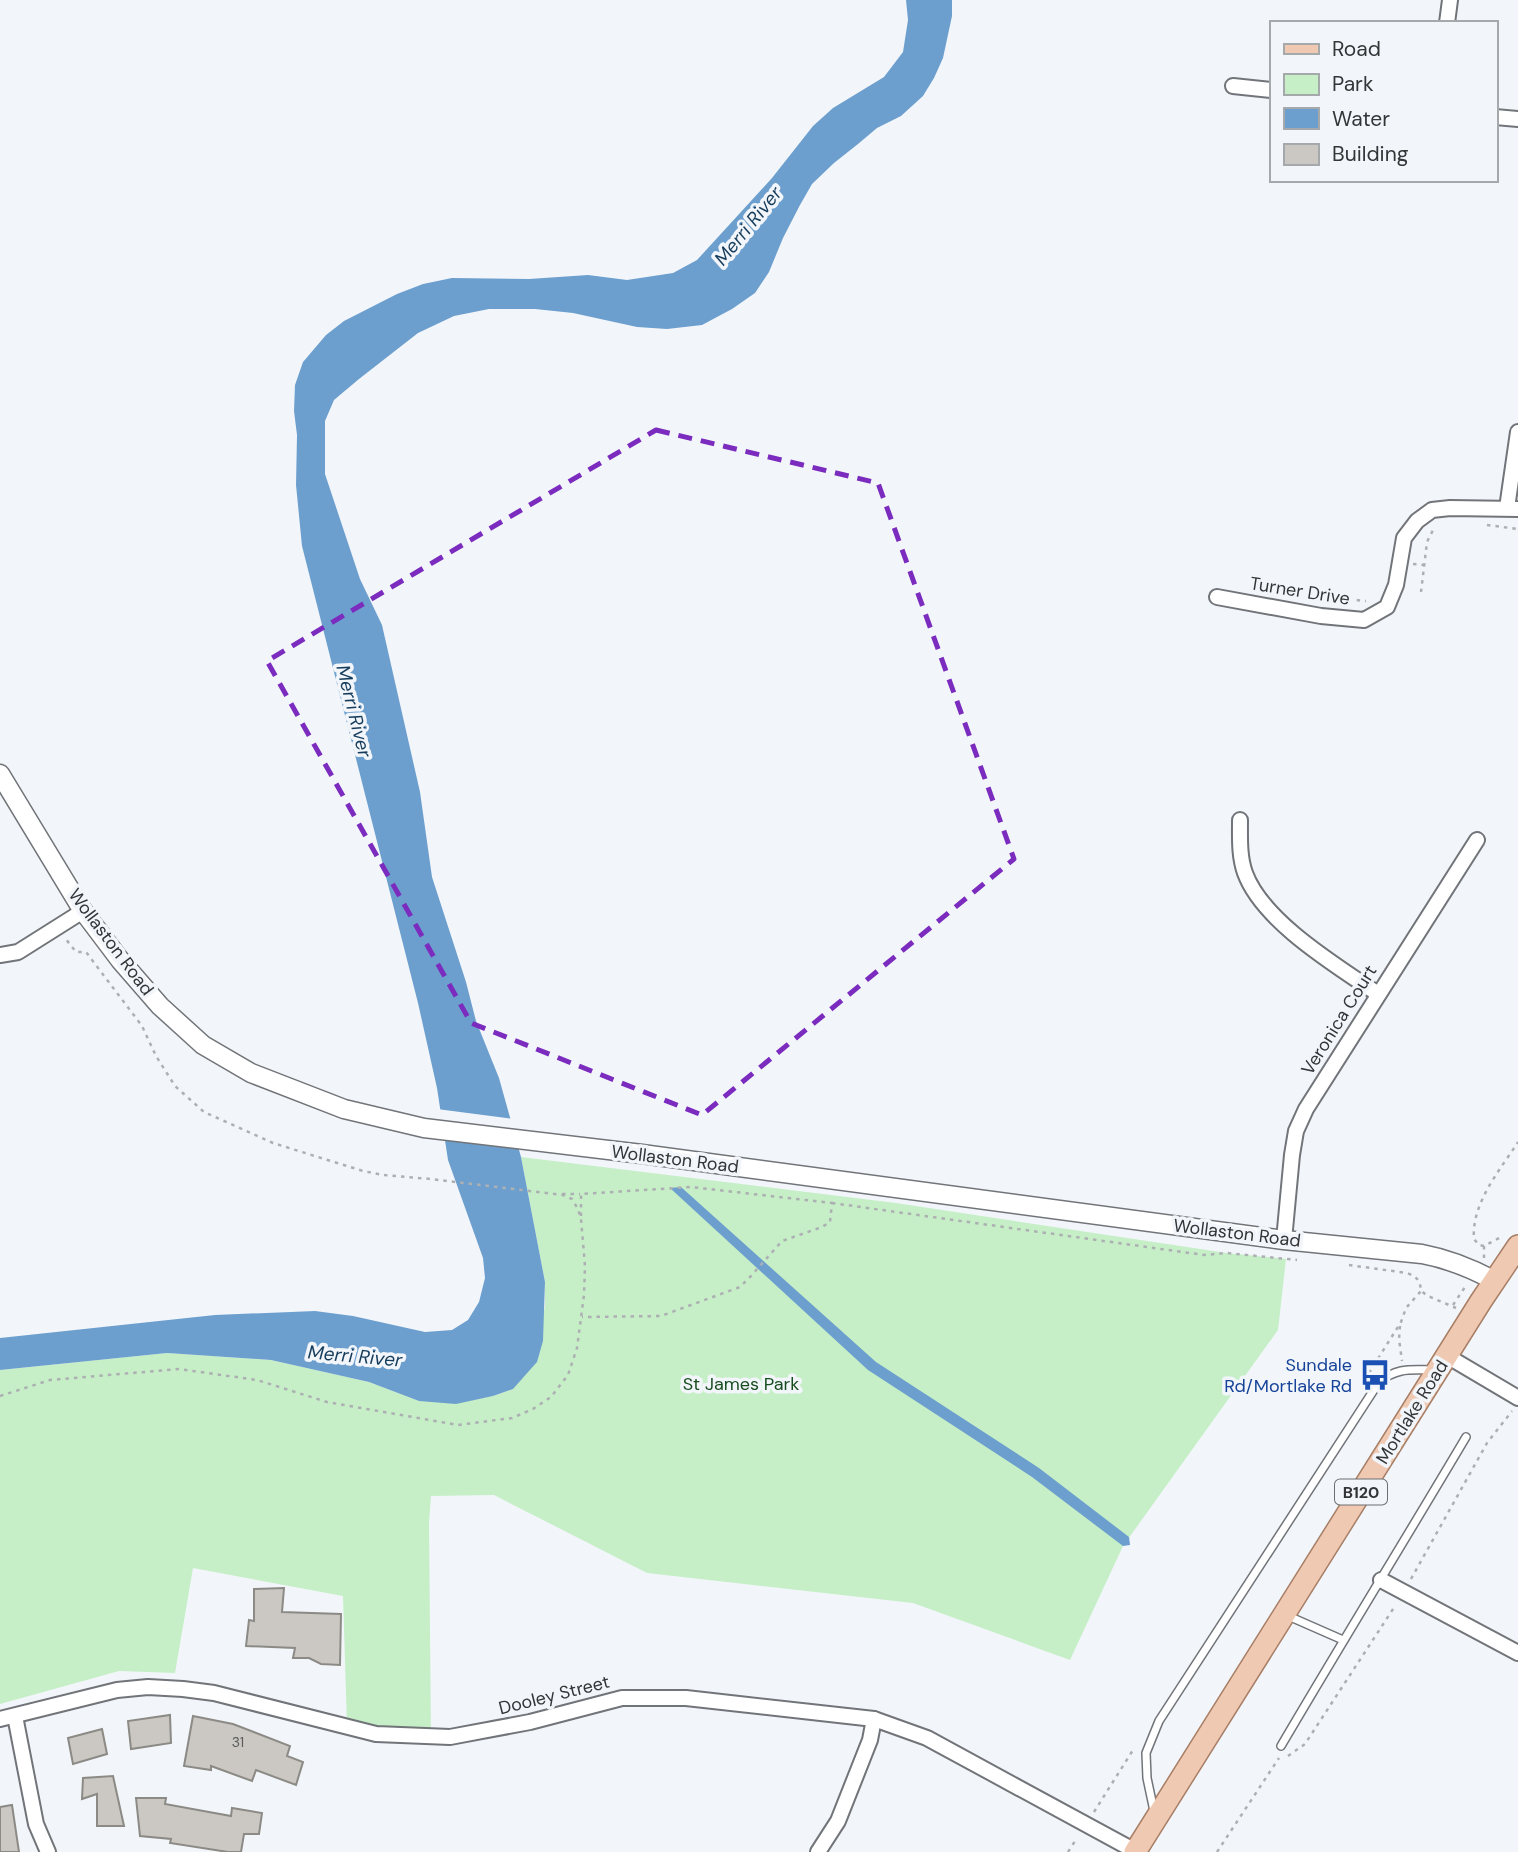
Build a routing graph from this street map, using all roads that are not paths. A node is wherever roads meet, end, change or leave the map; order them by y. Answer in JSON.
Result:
{"nodes":[{"id":1,"x":1450,"y":0,"type":"edge"},
{"id":2,"x":1447,"y":21,"type":"edge"},
{"id":3,"x":1233,"y":86,"type":"dead end"},
{"id":4,"x":1270,"y":90,"type":"edge"},
{"id":5,"x":1497,"y":117,"type":"edge"},
{"id":6,"x":1518,"y":120,"type":"edge"},
{"id":7,"x":1518,"y":432,"type":"edge"},
{"id":8,"x":1512,"y":509,"type":"edge"},
{"id":9,"x":1217,"y":597,"type":"dead end"},
{"id":10,"x":0,"y":774,"type":"edge"},
{"id":11,"x":1240,"y":820,"type":"dead end"},
{"id":12,"x":1477,"y":839,"type":"dead end"},
{"id":13,"x":83,"y":911,"type":"junction"},
{"id":14,"x":0,"y":956,"type":"edge"},
{"id":15,"x":1378,"y":994,"type":"junction"},
{"id":16,"x":1284,"y":1240,"type":"junction"},
{"id":17,"x":1518,"y":1246,"type":"edge"},
{"id":18,"x":1495,"y":1281,"type":"junction"},
{"id":19,"x":1442,"y":1363,"type":"junction"},
{"id":20,"x":1518,"y":1400,"type":"edge"},
{"id":21,"x":1466,"y":1437,"type":"dead end"},
{"id":22,"x":1381,"y":1580,"type":"junction"},
{"id":23,"x":1284,"y":1614,"type":"junction"},
{"id":24,"x":1343,"y":1640,"type":"junction"},
{"id":25,"x":1518,"y":1653,"type":"edge"},
{"id":26,"x":7,"y":1718,"type":"edge"},
{"id":27,"x":874,"y":1719,"type":"junction"},
{"id":28,"x":1281,"y":1746,"type":"dead end"},
{"id":29,"x":1156,"y":1819,"type":"junction"},
{"id":30,"x":48,"y":1852,"type":"edge"},
{"id":31,"x":818,"y":1852,"type":"edge"},
{"id":32,"x":1135,"y":1852,"type":"edge"}],
"edges":[{"from":1,"to":2,"type":"street"},
{"from":3,"to":4,"type":"street"},
{"from":5,"to":6,"type":"street"},
{"from":7,"to":8,"type":"street"},
{"from":8,"to":9,"type":"street","name":"Turner Drive"},
{"from":10,"to":13,"type":"street","name":"Wollaston Road"},
{"from":11,"to":15,"type":"street"},
{"from":12,"to":15,"type":"street","name":"Veronica Court"},
{"from":13,"to":14,"type":"street"},
{"from":13,"to":16,"type":"street","name":"Wollaston Road"},
{"from":15,"to":16,"type":"street","name":"Veronica Court"},
{"from":16,"to":18,"type":"street","name":"Wollaston Road"},
{"from":17,"to":18,"type":"main road","name":"Mortlake Road","number":"B120"},
{"from":18,"to":19,"type":"main road","name":"Mortlake Road","number":"B120"},
{"from":19,"to":20,"type":"street"},
{"from":19,"to":23,"type":"main road","name":"Mortlake Road","number":"B120"},
{"from":19,"to":29,"type":"lane"},
{"from":21,"to":22,"type":"lane"},
{"from":22,"to":24,"type":"lane"},
{"from":22,"to":25,"type":"street"},
{"from":23,"to":24,"type":"lane"},
{"from":23,"to":29,"type":"main road","name":"Mortlake Road","number":"B120"},
{"from":24,"to":28,"type":"lane"},
{"from":26,"to":27,"type":"street","name":"Dooley Street"},
{"from":26,"to":30,"type":"street"},
{"from":27,"to":31,"type":"street"},
{"from":27,"to":32,"type":"street","name":"Dooley Street"},
{"from":29,"to":32,"type":"main road","name":"Mortlake Road","number":"B120"}]}
